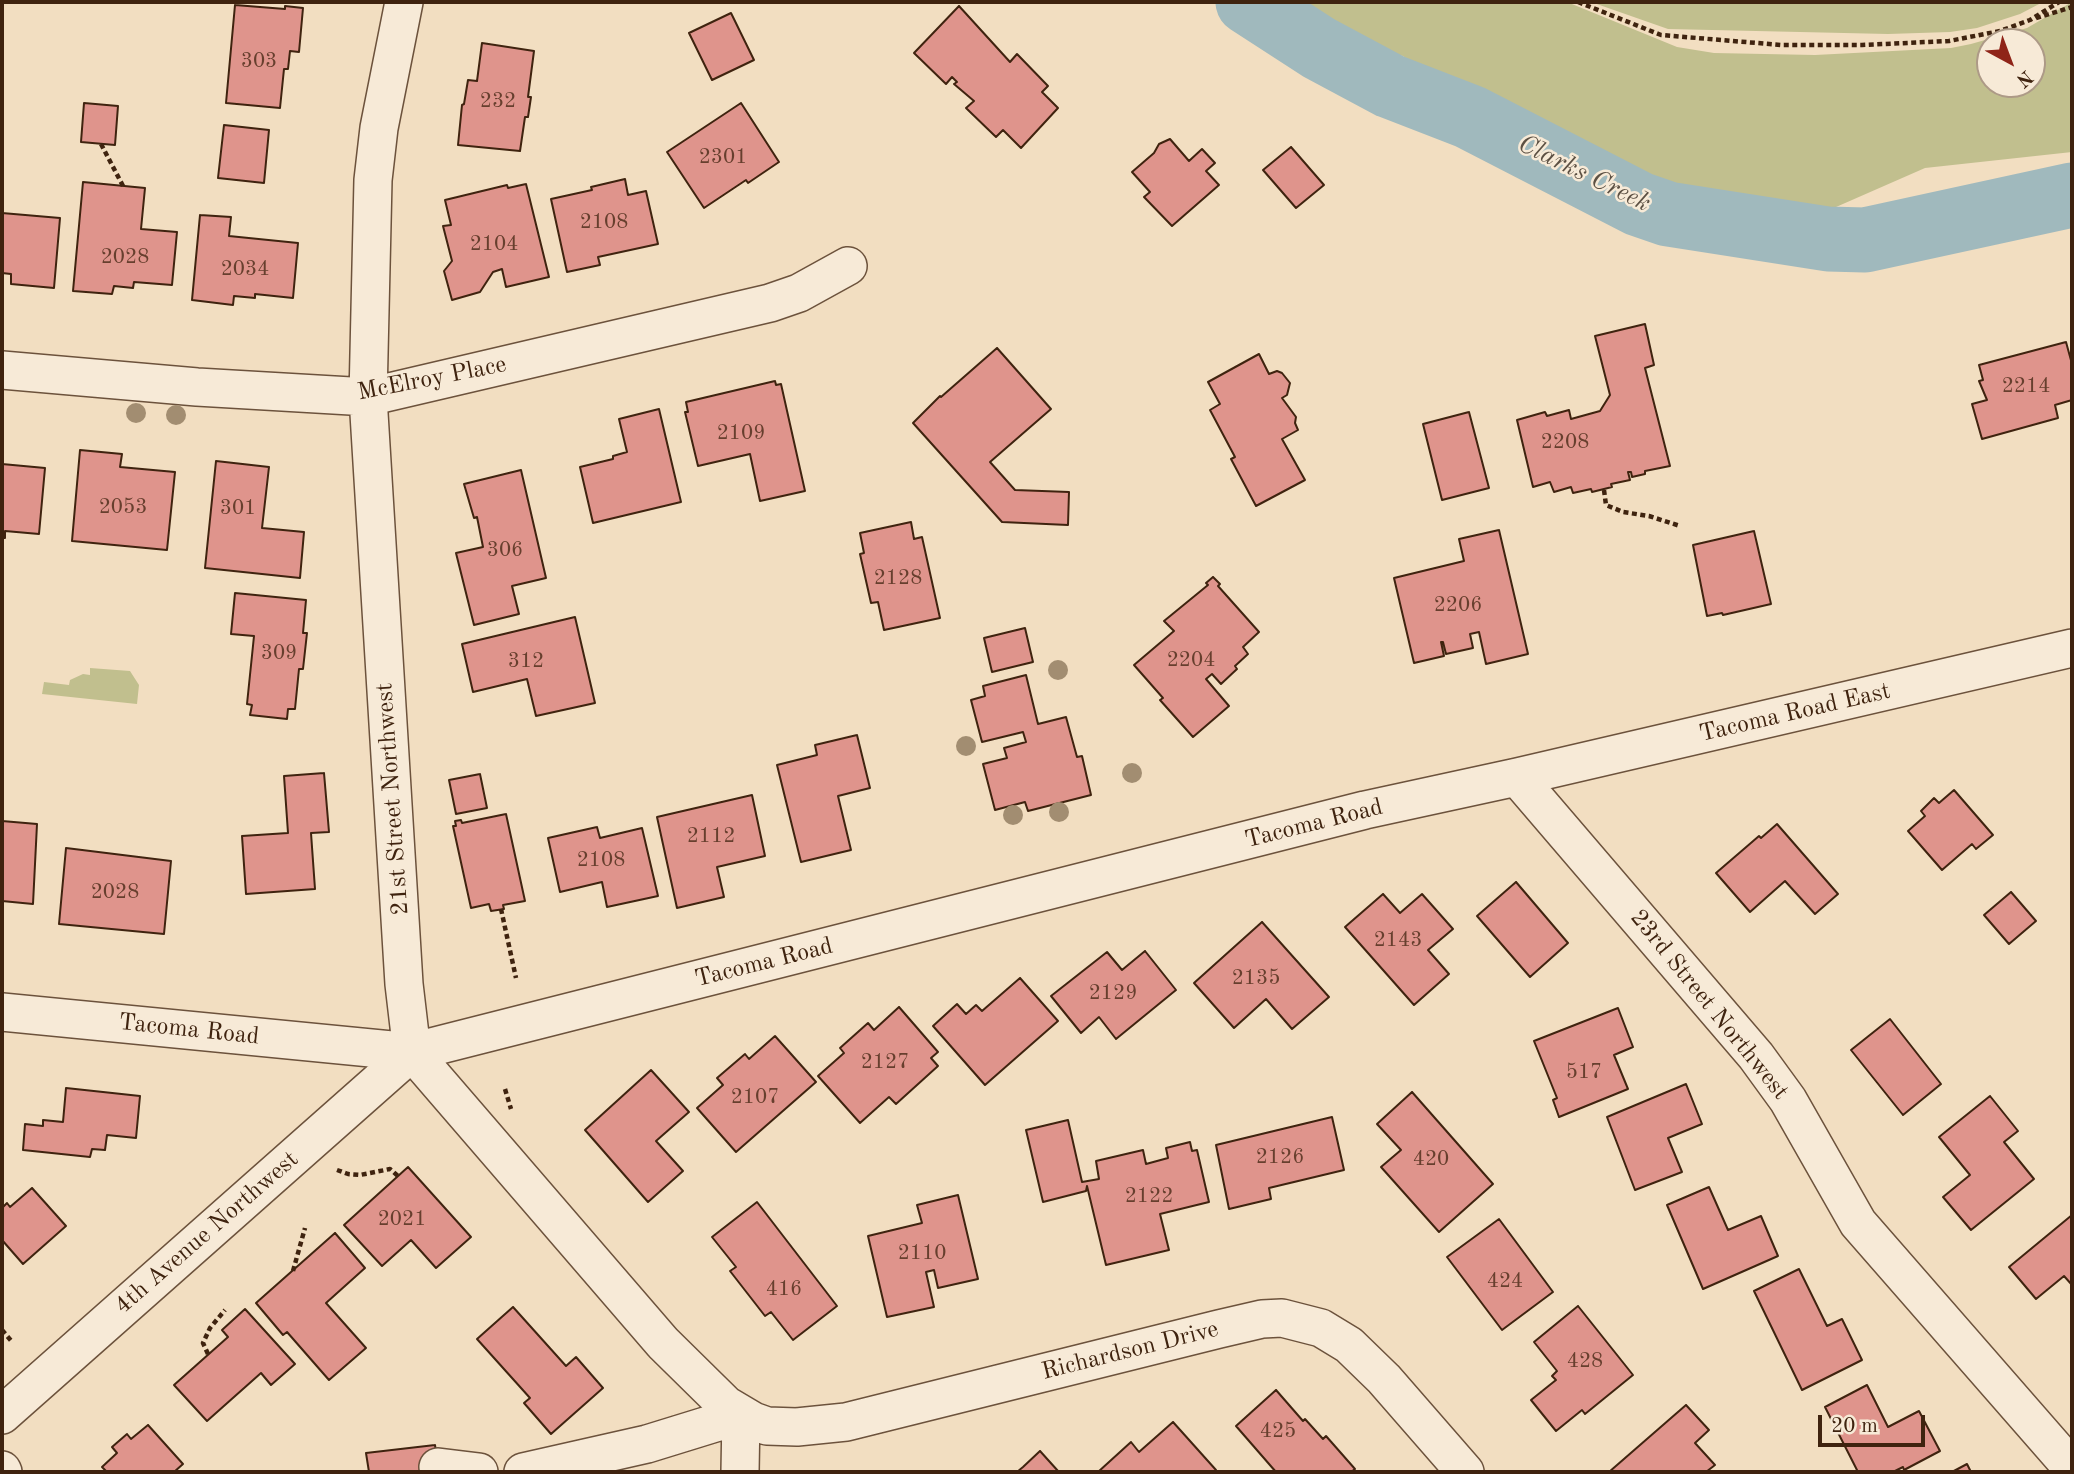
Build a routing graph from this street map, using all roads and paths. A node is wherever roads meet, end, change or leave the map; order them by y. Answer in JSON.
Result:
{"nodes":[{"id":1,"x":404,"y":2,"type":"edge"},
{"id":2,"x":1581,"y":2,"type":"edge"},
{"id":3,"x":2059,"y":2,"type":"edge"},
{"id":4,"x":2072,"y":7,"type":"edge"},
{"id":5,"x":2030,"y":20,"type":"junction"},
{"id":6,"x":101,"y":144,"type":"dead end"},
{"id":7,"x":123,"y":186,"type":"dead end"},
{"id":8,"x":848,"y":266,"type":"dead end"},
{"id":9,"x":2,"y":370,"type":"edge"},
{"id":10,"x":368,"y":397,"type":"junction"},
{"id":11,"x":1604,"y":490,"type":"dead end"},
{"id":12,"x":1680,"y":526,"type":"dead end"},
{"id":13,"x":2072,"y":648,"type":"edge"},
{"id":14,"x":1517,"y":777,"type":"junction"},
{"id":15,"x":501,"y":909,"type":"dead end"},
{"id":16,"x":516,"y":978,"type":"dead end"},
{"id":17,"x":2,"y":1012,"type":"edge"},
{"id":18,"x":412,"y":1052,"type":"junction"},
{"id":19,"x":337,"y":1170,"type":"dead end"},
{"id":20,"x":398,"y":1176,"type":"dead end"},
{"id":21,"x":305,"y":1228,"type":"dead end"},
{"id":22,"x":293,"y":1271,"type":"dead end"},
{"id":23,"x":225,"y":1310,"type":"dead end"},
{"id":24,"x":2,"y":1330,"type":"edge"},
{"id":25,"x":13,"y":1343,"type":"dead end"},
{"id":26,"x":208,"y":1354,"type":"dead end"},
{"id":27,"x":2,"y":1415,"type":"edge"},
{"id":28,"x":741,"y":1415,"type":"junction"},
{"id":29,"x":438,"y":1468,"type":"dead end"},
{"id":30,"x":2072,"y":1468,"type":"edge"},
{"id":31,"x":479,"y":1472,"type":"edge"},
{"id":32,"x":523,"y":1472,"type":"edge"},
{"id":33,"x":740,"y":1472,"type":"edge"},
{"id":34,"x":1465,"y":1472,"type":"edge"}],
"edges":[{"from":1,"to":10,"type":"street","name":"21st Street Northwest"},
{"from":2,"to":5,"type":"path"},
{"from":3,"to":5,"type":"path"},
{"from":4,"to":5,"type":"path"},
{"from":6,"to":7,"type":"path"},
{"from":8,"to":10,"type":"street","name":"McElroy Place"},
{"from":9,"to":10,"type":"street","name":"McElroy Place"},
{"from":10,"to":18,"type":"street","name":"21st Street Northwest"},
{"from":11,"to":12,"type":"path"},
{"from":13,"to":14,"type":"street","name":"Tacoma Road East"},
{"from":14,"to":18,"type":"street","name":"Tacoma Road"},
{"from":14,"to":30,"type":"street","name":"23rd Street Northwest"},
{"from":15,"to":16,"type":"path"},
{"from":17,"to":18,"type":"street","name":"Tacoma Road"},
{"from":18,"to":27,"type":"street","name":"4th Avenue Northwest"},
{"from":18,"to":28,"type":"street"},
{"from":19,"to":20,"type":"path"},
{"from":21,"to":22,"type":"path"},
{"from":23,"to":26,"type":"path"},
{"from":24,"to":25,"type":"path"},
{"from":28,"to":32,"type":"street"},
{"from":28,"to":33,"type":"street"},
{"from":28,"to":34,"type":"street","name":"Richardson Drive"},
{"from":29,"to":31,"type":"street"}]}
